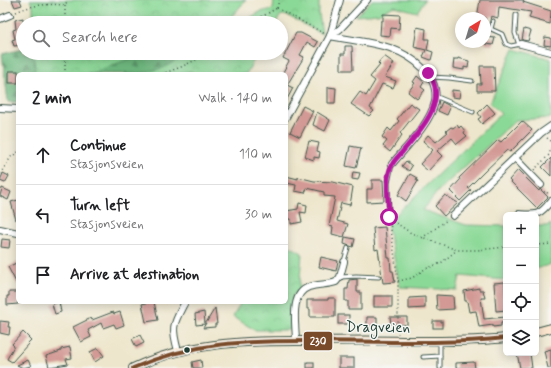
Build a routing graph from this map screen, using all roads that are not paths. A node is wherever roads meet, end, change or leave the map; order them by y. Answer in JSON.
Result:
{"nodes":[{"id":1,"x":340,"y":0,"type":"edge"},
{"id":2,"x":366,"y":0,"type":"edge"},
{"id":3,"x":10,"y":15,"type":"road end"},
{"id":4,"x":516,"y":15,"type":"dead end"},
{"id":5,"x":0,"y":19,"type":"edge"},
{"id":6,"x":493,"y":21,"type":"dead end"},
{"id":7,"x":330,"y":36,"type":"junction"},
{"id":8,"x":520,"y":45,"type":"junction"},
{"id":9,"x":551,"y":52,"type":"edge"},
{"id":10,"x":430,"y":77,"type":"junction"},
{"id":11,"x":472,"y":81,"type":"dead end"},
{"id":12,"x":435,"y":96,"type":"junction"},
{"id":13,"x":0,"y":108,"type":"edge"},
{"id":14,"x":16,"y":109,"type":"edge"},
{"id":15,"x":473,"y":112,"type":"dead end"},
{"id":16,"x":288,"y":113,"type":"edge"},
{"id":17,"x":551,"y":126,"type":"edge"},
{"id":18,"x":515,"y":158,"type":"junction"},
{"id":19,"x":392,"y":164,"type":"joint"},
{"id":20,"x":541,"y":185,"type":"dead end"},
{"id":21,"x":551,"y":201,"type":"edge"},
{"id":22,"x":539,"y":213,"type":"edge"},
{"id":23,"x":453,"y":216,"type":"road end"},
{"id":24,"x":389,"y":217,"type":"road end"},
{"id":25,"x":0,"y":229,"type":"edge"},
{"id":26,"x":16,"y":233,"type":"edge"},
{"id":27,"x":348,"y":248,"type":"dead end"},
{"id":28,"x":344,"y":262,"type":"joint"},
{"id":29,"x":340,"y":277,"type":"junction"},
{"id":30,"x":379,"y":277,"type":"dead end"},
{"id":31,"x":184,"y":304,"type":"edge"},
{"id":32,"x":551,"y":328,"type":"edge"},
{"id":33,"x":539,"y":331,"type":"edge"},
{"id":34,"x":503,"y":338,"type":"edge"},
{"id":35,"x":296,"y":341,"type":"junction"},
{"id":36,"x":440,"y":341,"type":"junction"},
{"id":37,"x":178,"y":351,"type":"junction"},
{"id":38,"x":440,"y":356,"type":"junction"},
{"id":39,"x":423,"y":357,"type":"dead end"},
{"id":40,"x":133,"y":368,"type":"edge"},
{"id":41,"x":440,"y":368,"type":"edge"}],
"edges":[{"from":1,"to":7,"type":"street"},
{"from":2,"to":7,"type":"street"},
{"from":3,"to":5,"type":"street"},
{"from":4,"to":8,"type":"lane"},
{"from":6,"to":8,"type":"lane"},
{"from":7,"to":10,"type":"street"},
{"from":7,"to":16,"type":"street"},
{"from":8,"to":9,"type":"street"},
{"from":10,"to":11,"type":"lane"},
{"from":10,"to":12,"type":"street"},
{"from":12,"to":15,"type":"lane"},
{"from":12,"to":19,"type":"street"},
{"from":13,"to":14,"type":"street"},
{"from":17,"to":18,"type":"street"},
{"from":18,"to":20,"type":"street"},
{"from":18,"to":23,"type":"street"},
{"from":19,"to":24,"type":"lane"},
{"from":21,"to":22,"type":"street"},
{"from":25,"to":26,"type":"street"},
{"from":27,"to":28,"type":"lane"},
{"from":28,"to":29,"type":"street"},
{"from":29,"to":30,"type":"lane"},
{"from":29,"to":35,"type":"street"},
{"from":31,"to":37,"type":"street"},
{"from":32,"to":33,"type":"main road"},
{"from":34,"to":36,"type":"main road","name":"Dragveien"},
{"from":35,"to":36,"type":"main road","name":"Dragveien"},
{"from":35,"to":37,"type":"main road","name":"Dragveien"},
{"from":36,"to":38,"type":"lane"},
{"from":37,"to":40,"type":"main road","name":"Dragveien"},
{"from":38,"to":39,"type":"lane"},
{"from":38,"to":41,"type":"lane"}]}
